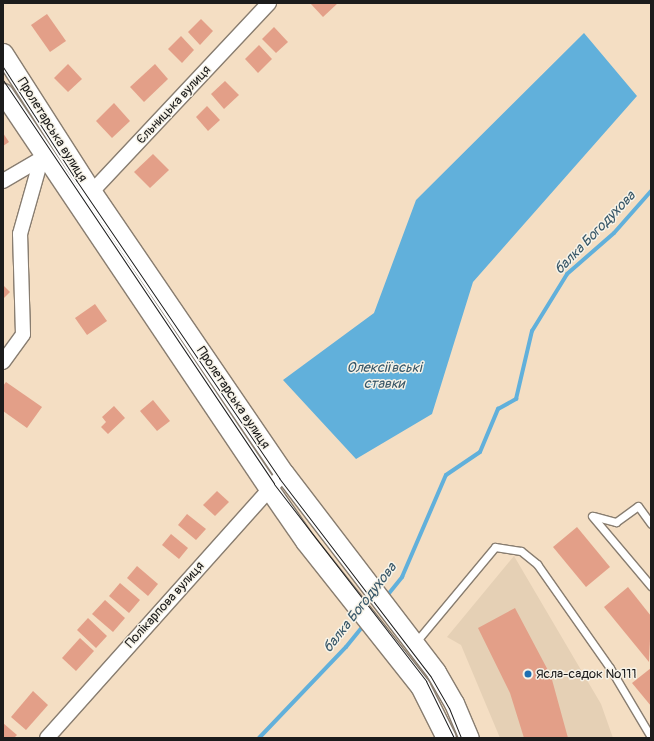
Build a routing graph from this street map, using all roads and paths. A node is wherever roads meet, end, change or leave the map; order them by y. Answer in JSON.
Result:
{"nodes":[{"id":1,"x":269,"y":3,"type":"edge"},
{"id":2,"x":3,"y":53,"type":"edge"},
{"id":3,"x":3,"y":93,"type":"edge"},
{"id":4,"x":61,"y":146,"type":"junction"},
{"id":5,"x":43,"y":159,"type":"junction"},
{"id":6,"x":3,"y":181,"type":"edge"},
{"id":7,"x":92,"y":192,"type":"junction"},
{"id":8,"x":77,"y":206,"type":"junction"},
{"id":9,"x":3,"y":362,"type":"edge"},
{"id":10,"x":284,"y":473,"type":"junction"},
{"id":11,"x":269,"y":489,"type":"junction"},
{"id":12,"x":651,"y":524,"type":"edge"},
{"id":13,"x":651,"y":586,"type":"edge"},
{"id":14,"x":414,"y":644,"type":"junction"},
{"id":15,"x":651,"y":737,"type":"edge"},
{"id":16,"x":47,"y":738,"type":"edge"},
{"id":17,"x":446,"y":738,"type":"edge"},
{"id":18,"x":469,"y":738,"type":"edge"}],
"edges":[{"from":1,"to":7,"type":"street","name":"Єльницька вулиця"},
{"from":2,"to":4,"type":"main road","name":"Пролетарська вулиця"},
{"from":3,"to":5,"type":"main road","name":"Пролетарська вулиця"},
{"from":4,"to":5,"type":"street"},
{"from":4,"to":7,"type":"main road","name":"Пролетарська вулиця"},
{"from":5,"to":6,"type":"street"},
{"from":5,"to":8,"type":"main road","name":"Пролетарська вулиця"},
{"from":5,"to":9,"type":"street"},
{"from":7,"to":8,"type":"street","name":"Єльницька вулиця"},
{"from":7,"to":10,"type":"main road","name":"Пролетарська вулиця"},
{"from":8,"to":11,"type":"main road","name":"Пролетарська вулиця"},
{"from":10,"to":11,"type":"street","name":"Полікарпова вулиця"},
{"from":10,"to":14,"type":"main road","name":"Пролетарська вулиця"},
{"from":11,"to":16,"type":"street","name":"Полікарпова вулиця"},
{"from":11,"to":17,"type":"main road","name":"Пролетарська вулиця"},
{"from":12,"to":13,"type":"lane"},
{"from":14,"to":15,"type":"lane"},
{"from":14,"to":18,"type":"main road","name":"Пролетарська вулиця"}]}
